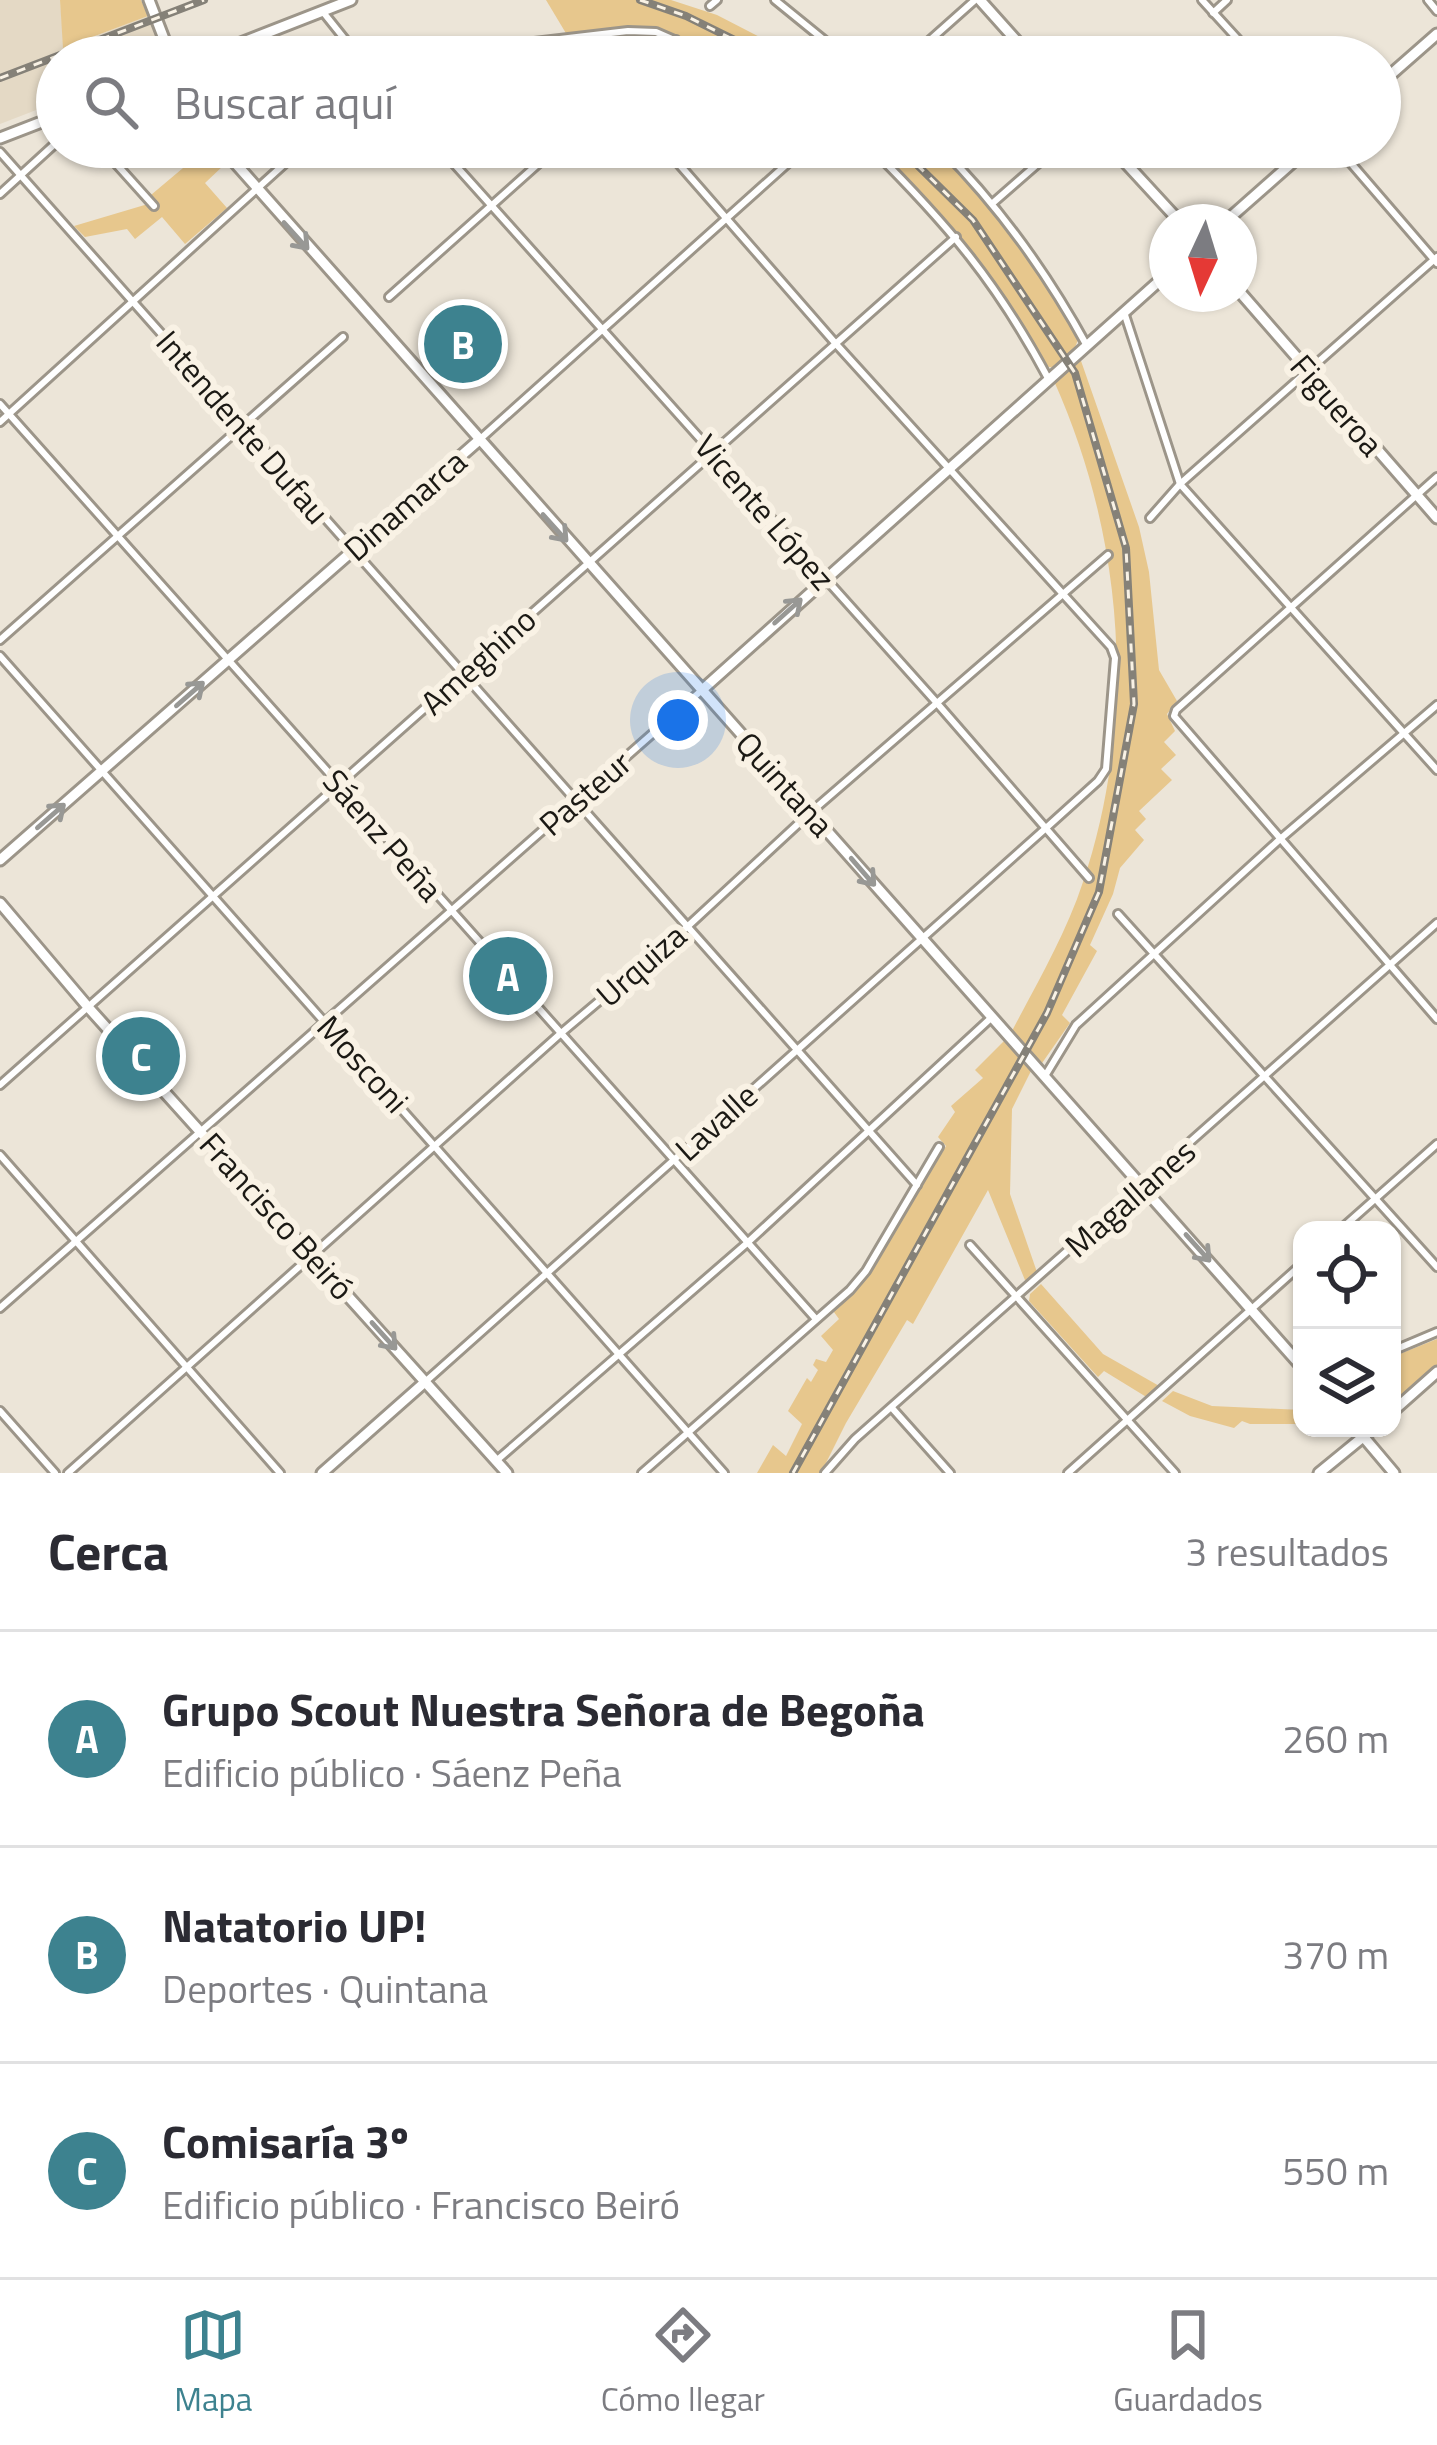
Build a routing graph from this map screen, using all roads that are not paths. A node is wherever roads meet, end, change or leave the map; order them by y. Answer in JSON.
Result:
{"nodes":[{"id":1,"x":148,"y":0,"type":"edge"},
{"id":2,"x":351,"y":0,"type":"edge"},
{"id":3,"x":775,"y":0,"type":"edge"},
{"id":4,"x":977,"y":0,"type":"edge"},
{"id":5,"x":1202,"y":0,"type":"edge"},
{"id":6,"x":1228,"y":0,"type":"edge"},
{"id":7,"x":1428,"y":0,"type":"edge"},
{"id":8,"x":1437,"y":10,"type":"edge"},
{"id":9,"x":323,"y":12,"type":"junction"},
{"id":10,"x":1214,"y":13,"type":"junction"},
{"id":11,"x":1437,"y":34,"type":"edge"},
{"id":12,"x":163,"y":36,"type":"edge"},
{"id":13,"x":260,"y":36,"type":"edge"},
{"id":14,"x":342,"y":36,"type":"edge"},
{"id":15,"x":597,"y":36,"type":"edge"},
{"id":16,"x":666,"y":36,"type":"edge"},
{"id":17,"x":819,"y":36,"type":"edge"},
{"id":18,"x":935,"y":36,"type":"edge"},
{"id":19,"x":1010,"y":36,"type":"edge"},
{"id":20,"x":1235,"y":36,"type":"edge"},
{"id":21,"x":1401,"y":66,"type":"edge"},
{"id":22,"x":36,"y":124,"type":"edge"},
{"id":23,"x":0,"y":138,"type":"edge"},
{"id":24,"x":0,"y":152,"type":"edge"},
{"id":25,"x":36,"y":162,"type":"edge"},
{"id":26,"x":119,"y":168,"type":"edge"},
{"id":27,"x":237,"y":168,"type":"edge"},
{"id":28,"x":279,"y":168,"type":"edge"},
{"id":29,"x":459,"y":168,"type":"edge"},
{"id":30,"x":533,"y":168,"type":"edge"},
{"id":31,"x":683,"y":168,"type":"edge"},
{"id":32,"x":783,"y":168,"type":"edge"},
{"id":33,"x":890,"y":168,"type":"edge"},
{"id":34,"x":961,"y":168,"type":"edge"},
{"id":35,"x":1033,"y":168,"type":"edge"},
{"id":36,"x":1130,"y":168,"type":"edge"},
{"id":37,"x":1286,"y":168,"type":"edge"},
{"id":38,"x":1355,"y":168,"type":"edge"},
{"id":39,"x":21,"y":176,"type":"junction"},
{"id":40,"x":254,"y":190,"type":"junction"},
{"id":41,"x":0,"y":194,"type":"edge"},
{"id":42,"x":994,"y":202,"type":"junction"},
{"id":43,"x":492,"y":204,"type":"junction"},
{"id":44,"x":1163,"y":204,"type":"edge"},
{"id":45,"x":1246,"y":204,"type":"edge"},
{"id":46,"x":154,"y":206,"type":"dead end"},
{"id":47,"x":727,"y":218,"type":"junction"},
{"id":48,"x":956,"y":237,"type":"junction"},
{"id":49,"x":1436,"y":260,"type":"edge"},
{"id":50,"x":1149,"y":290,"type":"edge"},
{"id":51,"x":389,"y":297,"type":"dead end"},
{"id":52,"x":131,"y":300,"type":"junction"},
{"id":53,"x":1257,"y":312,"type":"edge"},
{"id":54,"x":1124,"y":313,"type":"junction"},
{"id":55,"x":602,"y":328,"type":"junction"},
{"id":56,"x":343,"y":337,"type":"dead end"},
{"id":57,"x":836,"y":344,"type":"junction"},
{"id":58,"x":1087,"y":346,"type":"junction"},
{"id":59,"x":1307,"y":372,"type":"junction"},
{"id":60,"x":1049,"y":380,"type":"junction"},
{"id":61,"x":0,"y":404,"type":"edge"},
{"id":62,"x":9,"y":414,"type":"junction"},
{"id":63,"x":0,"y":422,"type":"edge"},
{"id":64,"x":241,"y":424,"type":"junction"},
{"id":65,"x":478,"y":441,"type":"junction"},
{"id":66,"x":713,"y":452,"type":"junction"},
{"id":67,"x":951,"y":470,"type":"junction"},
{"id":68,"x":1437,"y":477,"type":"edge"},
{"id":69,"x":1180,"y":484,"type":"junction"},
{"id":70,"x":1416,"y":495,"type":"junction"},
{"id":71,"x":1150,"y":518,"type":"dead end"},
{"id":72,"x":1437,"y":518,"type":"edge"},
{"id":73,"x":117,"y":536,"type":"junction"},
{"id":74,"x":352,"y":551,"type":"junction"},
{"id":75,"x":1108,"y":555,"type":"dead end"},
{"id":76,"x":587,"y":564,"type":"junction"},
{"id":77,"x":824,"y":578,"type":"junction"},
{"id":78,"x":1062,"y":596,"type":"junction"},
{"id":79,"x":1290,"y":607,"type":"junction"},
{"id":80,"x":0,"y":640,"type":"edge"},
{"id":81,"x":0,"y":656,"type":"edge"},
{"id":82,"x":228,"y":661,"type":"junction"},
{"id":83,"x":463,"y":674,"type":"junction"},
{"id":84,"x":702,"y":690,"type":"junction"},
{"id":85,"x":936,"y":702,"type":"junction"},
{"id":86,"x":1437,"y":704,"type":"edge"},
{"id":87,"x":1405,"y":734,"type":"junction"},
{"id":88,"x":1437,"y":770,"type":"edge"},
{"id":89,"x":102,"y":771,"type":"junction"},
{"id":90,"x":338,"y":785,"type":"junction"},
{"id":91,"x":575,"y":802,"type":"junction"},
{"id":92,"x":811,"y":812,"type":"junction"},
{"id":93,"x":1046,"y":828,"type":"junction"},
{"id":94,"x":1279,"y":840,"type":"junction"},
{"id":95,"x":0,"y":860,"type":"edge"},
{"id":96,"x":1089,"y":878,"type":"dead end"},
{"id":97,"x":212,"y":894,"type":"junction"},
{"id":98,"x":0,"y":903,"type":"edge"},
{"id":99,"x":451,"y":912,"type":"junction"},
{"id":100,"x":1118,"y":914,"type":"dead end"},
{"id":101,"x":1437,"y":923,"type":"edge"},
{"id":102,"x":687,"y":927,"type":"junction"},
{"id":103,"x":922,"y":938,"type":"junction"},
{"id":104,"x":1155,"y":952,"type":"junction"},
{"id":105,"x":1388,"y":965,"type":"junction"},
{"id":106,"x":88,"y":1007,"type":"junction"},
{"id":107,"x":992,"y":1017,"type":"junction"},
{"id":108,"x":1437,"y":1019,"type":"edge"},
{"id":109,"x":325,"y":1022,"type":"junction"},
{"id":110,"x":560,"y":1034,"type":"junction"},
{"id":111,"x":798,"y":1047,"type":"junction"},
{"id":112,"x":1045,"y":1076,"type":"junction"},
{"id":113,"x":1265,"y":1079,"type":"junction"},
{"id":114,"x":0,"y":1084,"type":"edge"},
{"id":115,"x":869,"y":1129,"type":"junction"},
{"id":116,"x":202,"y":1130,"type":"junction"},
{"id":117,"x":1437,"y":1144,"type":"edge"},
{"id":118,"x":437,"y":1145,"type":"junction"},
{"id":119,"x":939,"y":1148,"type":"dead end"},
{"id":120,"x":0,"y":1155,"type":"edge"},
{"id":121,"x":673,"y":1161,"type":"junction"},
{"id":122,"x":916,"y":1185,"type":"junction"},
{"id":123,"x":1143,"y":1187,"type":"junction"},
{"id":124,"x":1376,"y":1198,"type":"junction"},
{"id":125,"x":1350,"y":1221,"type":"edge"},
{"id":126,"x":76,"y":1241,"type":"junction"},
{"id":127,"x":746,"y":1244,"type":"junction"},
{"id":128,"x":970,"y":1245,"type":"dead end"},
{"id":129,"x":313,"y":1256,"type":"junction"},
{"id":130,"x":1437,"y":1267,"type":"edge"},
{"id":131,"x":1293,"y":1272,"type":"edge"},
{"id":132,"x":548,"y":1274,"type":"junction"},
{"id":133,"x":1017,"y":1298,"type":"junction"},
{"id":134,"x":0,"y":1308,"type":"edge"},
{"id":135,"x":1252,"y":1309,"type":"junction"},
{"id":136,"x":814,"y":1318,"type":"junction"},
{"id":137,"x":1437,"y":1332,"type":"edge"},
{"id":138,"x":1401,"y":1347,"type":"edge"},
{"id":139,"x":620,"y":1352,"type":"junction"},
{"id":140,"x":1293,"y":1357,"type":"edge"},
{"id":141,"x":186,"y":1367,"type":"junction"},
{"id":142,"x":1437,"y":1372,"type":"edge"},
{"id":143,"x":425,"y":1382,"type":"junction"},
{"id":144,"x":1401,"y":1404,"type":"edge"},
{"id":145,"x":892,"y":1408,"type":"junction"},
{"id":146,"x":0,"y":1411,"type":"edge"},
{"id":147,"x":1129,"y":1419,"type":"junction"},
{"id":148,"x":686,"y":1430,"type":"junction"},
{"id":149,"x":1355,"y":1437,"type":"edge"},
{"id":150,"x":1364,"y":1437,"type":"edge"},
{"id":151,"x":496,"y":1461,"type":"junction"},
{"id":152,"x":55,"y":1473,"type":"edge"},
{"id":153,"x":68,"y":1473,"type":"edge"},
{"id":154,"x":280,"y":1473,"type":"edge"},
{"id":155,"x":322,"y":1473,"type":"edge"},
{"id":156,"x":507,"y":1473,"type":"edge"},
{"id":157,"x":642,"y":1473,"type":"edge"},
{"id":158,"x":724,"y":1473,"type":"edge"},
{"id":159,"x":825,"y":1473,"type":"edge"},
{"id":160,"x":950,"y":1473,"type":"edge"},
{"id":161,"x":1068,"y":1473,"type":"edge"},
{"id":162,"x":1175,"y":1473,"type":"edge"},
{"id":163,"x":1319,"y":1473,"type":"edge"},
{"id":164,"x":1394,"y":1473,"type":"edge"}],
"edges":[{"from":1,"to":12,"type":"street"},
{"from":2,"to":9,"type":"street"},
{"from":3,"to":17,"type":"street"},
{"from":4,"to":18,"type":"street"},
{"from":4,"to":19,"type":"street"},
{"from":5,"to":10,"type":"street"},
{"from":6,"to":10,"type":"street"},
{"from":7,"to":8,"type":"street"},
{"from":9,"to":13,"type":"street"},
{"from":9,"to":14,"type":"street"},
{"from":10,"to":20,"type":"street"},
{"from":11,"to":21,"type":"street"},
{"from":15,"to":16,"type":"street"},
{"from":22,"to":23,"type":"street"},
{"from":24,"to":39,"type":"street","name":"Intendente Dufau"},
{"from":25,"to":39,"type":"street"},
{"from":26,"to":46,"type":"street"},
{"from":27,"to":40,"type":"street","name":"Quintana"},
{"from":28,"to":40,"type":"street"},
{"from":29,"to":43,"type":"street","name":"Vicente López"},
{"from":30,"to":43,"type":"street"},
{"from":31,"to":47,"type":"street"},
{"from":32,"to":47,"type":"street","name":"Dinamarca"},
{"from":33,"to":48,"type":"street"},
{"from":34,"to":42,"type":"street"},
{"from":35,"to":42,"type":"street"},
{"from":36,"to":44,"type":"street"},
{"from":37,"to":45,"type":"street"},
{"from":38,"to":49,"type":"street"},
{"from":39,"to":41,"type":"street"},
{"from":39,"to":52,"type":"street","name":"Intendente Dufau"},
{"from":40,"to":52,"type":"street"},
{"from":40,"to":65,"type":"street","name":"Quintana","one_way":true},
{"from":42,"to":58,"type":"street"},
{"from":43,"to":51,"type":"street"},
{"from":43,"to":55,"type":"street","name":"Vicente López"},
{"from":47,"to":55,"type":"street","name":"Dinamarca"},
{"from":47,"to":57,"type":"street"},
{"from":48,"to":57,"type":"street","name":"Ameghino"},
{"from":48,"to":60,"type":"street"},
{"from":49,"to":59,"type":"street"},
{"from":50,"to":54,"type":"street","name":"Pasteur"},
{"from":52,"to":62,"type":"street"},
{"from":52,"to":64,"type":"street","name":"Intendente Dufau"},
{"from":53,"to":59,"type":"street","name":"Figueroa"},
{"from":54,"to":58,"type":"street","name":"Pasteur"},
{"from":54,"to":69,"type":"street"},
{"from":55,"to":65,"type":"street","name":"Dinamarca"},
{"from":55,"to":66,"type":"street","name":"Vicente López"},
{"from":56,"to":64,"type":"street"},
{"from":57,"to":66,"type":"street","name":"Ameghino"},
{"from":57,"to":67,"type":"street"},
{"from":58,"to":60,"type":"street","name":"Pasteur"},
{"from":59,"to":69,"type":"street"},
{"from":59,"to":70,"type":"street","name":"Figueroa"},
{"from":60,"to":67,"type":"street","name":"Pasteur"},
{"from":61,"to":62,"type":"street","name":"Sáenz Peña"},
{"from":62,"to":63,"type":"street"},
{"from":62,"to":73,"type":"street","name":"Sáenz Peña"},
{"from":64,"to":73,"type":"street"},
{"from":64,"to":74,"type":"street","name":"Intendente Dufau"},
{"from":65,"to":74,"type":"street","name":"Dinamarca"},
{"from":65,"to":76,"type":"street","name":"Quintana","one_way":true},
{"from":66,"to":76,"type":"street","name":"Ameghino"},
{"from":66,"to":77,"type":"street","name":"Vicente López"},
{"from":67,"to":77,"type":"street","name":"Pasteur"},
{"from":67,"to":78,"type":"street"},
{"from":68,"to":70,"type":"street"},
{"from":69,"to":71,"type":"street"},
{"from":69,"to":79,"type":"street"},
{"from":70,"to":72,"type":"street","name":"Figueroa"},
{"from":70,"to":79,"type":"street"},
{"from":73,"to":80,"type":"street"},
{"from":73,"to":82,"type":"street","name":"Sáenz Peña"},
{"from":74,"to":82,"type":"street","name":"Dinamarca"},
{"from":74,"to":83,"type":"street","name":"Intendente Dufau"},
{"from":75,"to":78,"type":"street","name":"Urquiza"},
{"from":76,"to":83,"type":"street","name":"Ameghino"},
{"from":76,"to":84,"type":"street","name":"Quintana"},
{"from":84,"to":77,"type":"street","name":"Pasteur","one_way":true},
{"from":77,"to":85,"type":"street","name":"Vicente López"},
{"from":78,"to":85,"type":"street","name":"Urquiza"},
{"from":78,"to":93,"type":"street","name":"Lavalle"},
{"from":79,"to":87,"type":"street"},
{"from":79,"to":94,"type":"street"},
{"from":81,"to":89,"type":"street","name":"Mosconi"},
{"from":89,"to":82,"type":"street","name":"Dinamarca","one_way":true},
{"from":82,"to":90,"type":"street","name":"Sáenz Peña"},
{"from":83,"to":90,"type":"street","name":"Ameghino"},
{"from":83,"to":91,"type":"street","name":"Intendente Dufau"},
{"from":84,"to":91,"type":"street","name":"Pasteur"},
{"from":84,"to":92,"type":"street","name":"Quintana"},
{"from":85,"to":92,"type":"street","name":"Urquiza"},
{"from":85,"to":93,"type":"street","name":"Vicente López"},
{"from":86,"to":87,"type":"street"},
{"from":87,"to":88,"type":"street"},
{"from":87,"to":94,"type":"street"},
{"from":95,"to":89,"type":"street","name":"Dinamarca","one_way":true},
{"from":89,"to":97,"type":"street","name":"Mosconi"},
{"from":90,"to":97,"type":"street","name":"Ameghino"},
{"from":90,"to":99,"type":"street","name":"Sáenz Peña"},
{"from":91,"to":99,"type":"street","name":"Pasteur"},
{"from":91,"to":102,"type":"street","name":"Intendente Dufau"},
{"from":92,"to":102,"type":"street","name":"Urquiza"},
{"from":92,"to":103,"type":"street","name":"Quintana","one_way":true},
{"from":93,"to":96,"type":"street","name":"Vicente López"},
{"from":93,"to":103,"type":"street","name":"Lavalle"},
{"from":94,"to":104,"type":"street"},
{"from":94,"to":105,"type":"street"},
{"from":97,"to":106,"type":"street","name":"Ameghino"},
{"from":97,"to":109,"type":"street","name":"Mosconi"},
{"from":98,"to":106,"type":"street","name":"Francisco Beiró"},
{"from":99,"to":109,"type":"street","name":"Pasteur"},
{"from":99,"to":110,"type":"street","name":"Sáenz Peña"},
{"from":100,"to":104,"type":"street"},
{"from":101,"to":105,"type":"street","name":"Magallanes"},
{"from":102,"to":110,"type":"street","name":"Urquiza"},
{"from":102,"to":111,"type":"street","name":"Intendente Dufau"},
{"from":103,"to":107,"type":"street","name":"Quintana"},
{"from":103,"to":111,"type":"street","name":"Lavalle"},
{"from":104,"to":112,"type":"street"},
{"from":104,"to":113,"type":"street"},
{"from":105,"to":108,"type":"street"},
{"from":105,"to":113,"type":"street","name":"Magallanes"},
{"from":106,"to":114,"type":"street","name":"Ameghino"},
{"from":106,"to":116,"type":"street","name":"Francisco Beiró"},
{"from":107,"to":112,"type":"street","name":"Quintana"},
{"from":107,"to":115,"type":"street"},
{"from":109,"to":116,"type":"street","name":"Pasteur"},
{"from":109,"to":118,"type":"street","name":"Mosconi"},
{"from":110,"to":118,"type":"street","name":"Urquiza"},
{"from":110,"to":121,"type":"street","name":"Sáenz Peña"},
{"from":111,"to":115,"type":"street","name":"Intendente Dufau"},
{"from":111,"to":121,"type":"street","name":"Lavalle"},
{"from":112,"to":123,"type":"street","name":"Quintana"},
{"from":113,"to":123,"type":"street","name":"Magallanes"},
{"from":113,"to":124,"type":"street"},
{"from":115,"to":122,"type":"street","name":"Intendente Dufau"},
{"from":115,"to":127,"type":"street"},
{"from":116,"to":126,"type":"street","name":"Pasteur"},
{"from":116,"to":129,"type":"street","name":"Francisco Beiró"},
{"from":117,"to":124,"type":"street"},
{"from":118,"to":129,"type":"street","name":"Urquiza"},
{"from":118,"to":132,"type":"street","name":"Mosconi"},
{"from":119,"to":122,"type":"street"},
{"from":120,"to":126,"type":"street"},
{"from":121,"to":127,"type":"street","name":"Sáenz Peña"},
{"from":121,"to":132,"type":"street","name":"Lavalle"},
{"from":122,"to":136,"type":"street"},
{"from":123,"to":133,"type":"street","name":"Magallanes"},
{"from":123,"to":135,"type":"street","name":"Quintana","one_way":true},
{"from":124,"to":125,"type":"street"},
{"from":124,"to":130,"type":"street"},
{"from":126,"to":134,"type":"street","name":"Pasteur"},
{"from":126,"to":141,"type":"street"},
{"from":127,"to":136,"type":"street","name":"Sáenz Peña"},
{"from":127,"to":139,"type":"street"},
{"from":128,"to":133,"type":"street"},
{"from":129,"to":141,"type":"street","name":"Urquiza"},
{"from":129,"to":143,"type":"street","name":"Francisco Beiró","one_way":true},
{"from":131,"to":135,"type":"street"},
{"from":132,"to":139,"type":"street","name":"Mosconi"},
{"from":132,"to":143,"type":"street","name":"Lavalle"},
{"from":133,"to":145,"type":"street","name":"Magallanes"},
{"from":133,"to":147,"type":"street"},
{"from":135,"to":140,"type":"street","name":"Quintana"},
{"from":135,"to":147,"type":"street"},
{"from":136,"to":148,"type":"street"},
{"from":137,"to":138,"type":"street"},
{"from":139,"to":148,"type":"street","name":"Mosconi"},
{"from":139,"to":151,"type":"street"},
{"from":141,"to":153,"type":"street","name":"Urquiza"},
{"from":141,"to":154,"type":"street"},
{"from":142,"to":144,"type":"street"},
{"from":143,"to":151,"type":"street","name":"Francisco Beiró"},
{"from":143,"to":155,"type":"street","name":"Lavalle"},
{"from":145,"to":159,"type":"street","name":"Magallanes"},
{"from":145,"to":160,"type":"street"},
{"from":146,"to":152,"type":"street"},
{"from":147,"to":161,"type":"street"},
{"from":147,"to":162,"type":"street"},
{"from":148,"to":157,"type":"street"},
{"from":148,"to":158,"type":"street","name":"Mosconi"},
{"from":149,"to":163,"type":"street"},
{"from":150,"to":164,"type":"street"},
{"from":151,"to":156,"type":"street","name":"Francisco Beiró"}]}
